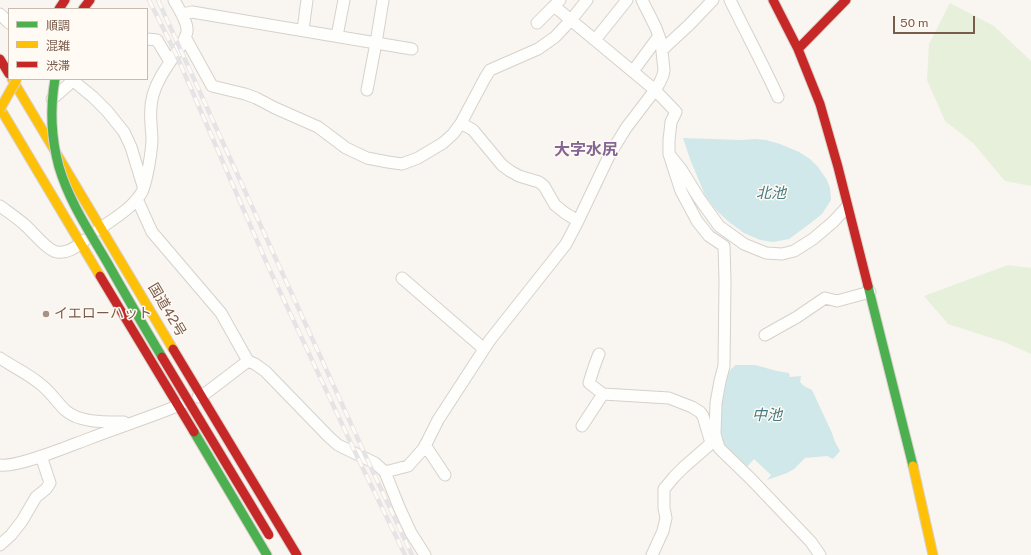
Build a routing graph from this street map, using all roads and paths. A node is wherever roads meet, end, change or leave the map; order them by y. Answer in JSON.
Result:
{"nodes":[{"id":1,"x":90,"y":0,"type":"edge"},
{"id":2,"x":174,"y":0,"type":"edge"},
{"id":3,"x":307,"y":0,"type":"edge"},
{"id":4,"x":344,"y":0,"type":"edge"},
{"id":5,"x":383,"y":0,"type":"edge"},
{"id":6,"x":587,"y":0,"type":"edge"},
{"id":7,"x":627,"y":0,"type":"edge"},
{"id":8,"x":642,"y":0,"type":"edge"},
{"id":9,"x":713,"y":0,"type":"edge"},
{"id":10,"x":730,"y":0,"type":"edge"},
{"id":11,"x":773,"y":0,"type":"edge"},
{"id":12,"x":846,"y":0,"type":"edge"},
{"id":13,"x":557,"y":3,"type":"edge"},
{"id":14,"x":84,"y":8,"type":"edge"},
{"id":15,"x":0,"y":14,"type":"edge"},
{"id":16,"x":182,"y":14,"type":"junction"},
{"id":17,"x":571,"y":20,"type":"junction"},
{"id":18,"x":8,"y":22,"type":"edge"},
{"id":19,"x":537,"y":23,"type":"dead end"},
{"id":20,"x":303,"y":30,"type":"junction"},
{"id":21,"x":337,"y":36,"type":"junction"},
{"id":22,"x":660,"y":36,"type":"junction"},
{"id":23,"x":185,"y":37,"type":"junction"},
{"id":24,"x":148,"y":39,"type":"edge"},
{"id":25,"x":595,"y":40,"type":"junction"},
{"id":26,"x":376,"y":43,"type":"junction"},
{"id":27,"x":412,"y":49,"type":"dead end"},
{"id":28,"x":798,"y":49,"type":"junction"},
{"id":29,"x":662,"y":50,"type":"junction"},
{"id":30,"x":0,"y":59,"type":"edge"},
{"id":31,"x":170,"y":62,"type":"junction"},
{"id":32,"x":633,"y":71,"type":"junction"},
{"id":33,"x":8,"y":72,"type":"edge"},
{"id":34,"x":13,"y":80,"type":"edge"},
{"id":35,"x":16,"y":80,"type":"edge"},
{"id":36,"x":55,"y":80,"type":"edge"},
{"id":37,"x":71,"y":80,"type":"edge"},
{"id":38,"x":73,"y":80,"type":"edge"},
{"id":39,"x":367,"y":90,"type":"dead end"},
{"id":40,"x":655,"y":90,"type":"junction"},
{"id":41,"x":778,"y":97,"type":"dead end"},
{"id":42,"x":0,"y":108,"type":"edge"},
{"id":43,"x":33,"y":114,"type":"junction"},
{"id":44,"x":461,"y":123,"type":"junction"},
{"id":45,"x":669,"y":154,"type":"junction"},
{"id":46,"x":143,"y":186,"type":"junction"},
{"id":47,"x":137,"y":199,"type":"junction"},
{"id":48,"x":0,"y":206,"type":"edge"},
{"id":49,"x":847,"y":207,"type":"junction"},
{"id":50,"x":578,"y":221,"type":"junction"},
{"id":51,"x":102,"y":228,"type":"junction"},
{"id":52,"x":81,"y":243,"type":"junction"},
{"id":53,"x":402,"y":278,"type":"dead end"},
{"id":54,"x":870,"y":292,"type":"junction"},
{"id":55,"x":765,"y":335,"type":"dead end"},
{"id":56,"x":484,"y":349,"type":"junction"},
{"id":57,"x":599,"y":354,"type":"dead end"},
{"id":58,"x":0,"y":358,"type":"edge"},
{"id":59,"x":248,"y":361,"type":"junction"},
{"id":60,"x":603,"y":394,"type":"junction"},
{"id":61,"x":202,"y":396,"type":"junction"},
{"id":62,"x":178,"y":405,"type":"junction"},
{"id":63,"x":134,"y":422,"type":"junction"},
{"id":64,"x":582,"y":426,"type":"dead end"},
{"id":65,"x":714,"y":440,"type":"junction"},
{"id":66,"x":425,"y":445,"type":"junction"},
{"id":67,"x":41,"y":456,"type":"junction"},
{"id":68,"x":0,"y":465,"type":"edge"},
{"id":69,"x":385,"y":472,"type":"junction"},
{"id":70,"x":445,"y":475,"type":"dead end"},
{"id":71,"x":271,"y":539,"type":"dead end"},
{"id":72,"x":0,"y":544,"type":"edge"},
{"id":73,"x":268,"y":555,"type":"edge"},
{"id":74,"x":297,"y":555,"type":"edge"},
{"id":75,"x":425,"y":555,"type":"edge"},
{"id":76,"x":652,"y":555,"type":"edge"},
{"id":77,"x":820,"y":555,"type":"edge"},
{"id":78,"x":934,"y":555,"type":"edge"}],
"edges":[{"from":1,"to":14,"type":"main road"},
{"from":2,"to":16,"type":"street"},
{"from":3,"to":20,"type":"street"},
{"from":4,"to":21,"type":"street"},
{"from":5,"to":26,"type":"street"},
{"from":6,"to":17,"type":"street"},
{"from":7,"to":25,"type":"street"},
{"from":8,"to":22,"type":"street"},
{"from":9,"to":29,"type":"street"},
{"from":10,"to":41,"type":"street"},
{"from":11,"to":28,"type":"main road"},
{"from":12,"to":28,"type":"main road"},
{"from":13,"to":17,"type":"street"},
{"from":13,"to":19,"type":"street"},
{"from":15,"to":18,"type":"street"},
{"from":16,"to":20,"type":"street"},
{"from":16,"to":23,"type":"street"},
{"from":17,"to":25,"type":"street"},
{"from":17,"to":44,"type":"street"},
{"from":20,"to":21,"type":"street"},
{"from":21,"to":26,"type":"street"},
{"from":22,"to":29,"type":"street"},
{"from":22,"to":32,"type":"street"},
{"from":23,"to":31,"type":"street"},
{"from":23,"to":44,"type":"street"},
{"from":24,"to":31,"type":"street"},
{"from":25,"to":32,"type":"street"},
{"from":26,"to":27,"type":"street"},
{"from":26,"to":39,"type":"street"},
{"from":28,"to":49,"type":"main road"},
{"from":29,"to":40,"type":"street"},
{"from":30,"to":33,"type":"main road"},
{"from":31,"to":46,"type":"street"},
{"from":32,"to":40,"type":"street"},
{"from":34,"to":43,"type":"main road","name":"国道42号"},
{"from":35,"to":42,"type":"main road","bridge":true},
{"from":36,"to":71,"type":"main road","bridge":true},
{"from":37,"to":43,"type":"street"},
{"from":38,"to":46,"type":"street"},
{"from":40,"to":45,"type":"street"},
{"from":40,"to":50,"type":"street"},
{"from":42,"to":52,"type":"main road"},
{"from":43,"to":51,"type":"main road","name":"国道42号"},
{"from":44,"to":50,"type":"street"},
{"from":45,"to":49,"type":"street"},
{"from":45,"to":65,"type":"street"},
{"from":46,"to":47,"type":"street"},
{"from":47,"to":51,"type":"street"},
{"from":47,"to":59,"type":"street"},
{"from":48,"to":52,"type":"street"},
{"from":49,"to":54,"type":"main road"},
{"from":50,"to":56,"type":"street"},
{"from":51,"to":52,"type":"street"},
{"from":51,"to":61,"type":"main road","name":"国道42号"},
{"from":52,"to":62,"type":"main road"},
{"from":53,"to":56,"type":"street"},
{"from":54,"to":55,"type":"street"},
{"from":54,"to":78,"type":"main road"},
{"from":56,"to":66,"type":"street"},
{"from":57,"to":60,"type":"street"},
{"from":58,"to":63,"type":"street"},
{"from":59,"to":61,"type":"street"},
{"from":59,"to":69,"type":"street"},
{"from":60,"to":64,"type":"street"},
{"from":60,"to":65,"type":"street"},
{"from":61,"to":62,"type":"street"},
{"from":61,"to":74,"type":"main road","name":"国道42号"},
{"from":62,"to":63,"type":"street"},
{"from":62,"to":73,"type":"main road"},
{"from":63,"to":67,"type":"street"},
{"from":65,"to":76,"type":"street"},
{"from":65,"to":77,"type":"street"},
{"from":66,"to":69,"type":"street"},
{"from":66,"to":70,"type":"street"},
{"from":67,"to":68,"type":"street"},
{"from":67,"to":72,"type":"street"},
{"from":69,"to":75,"type":"street"}]}
